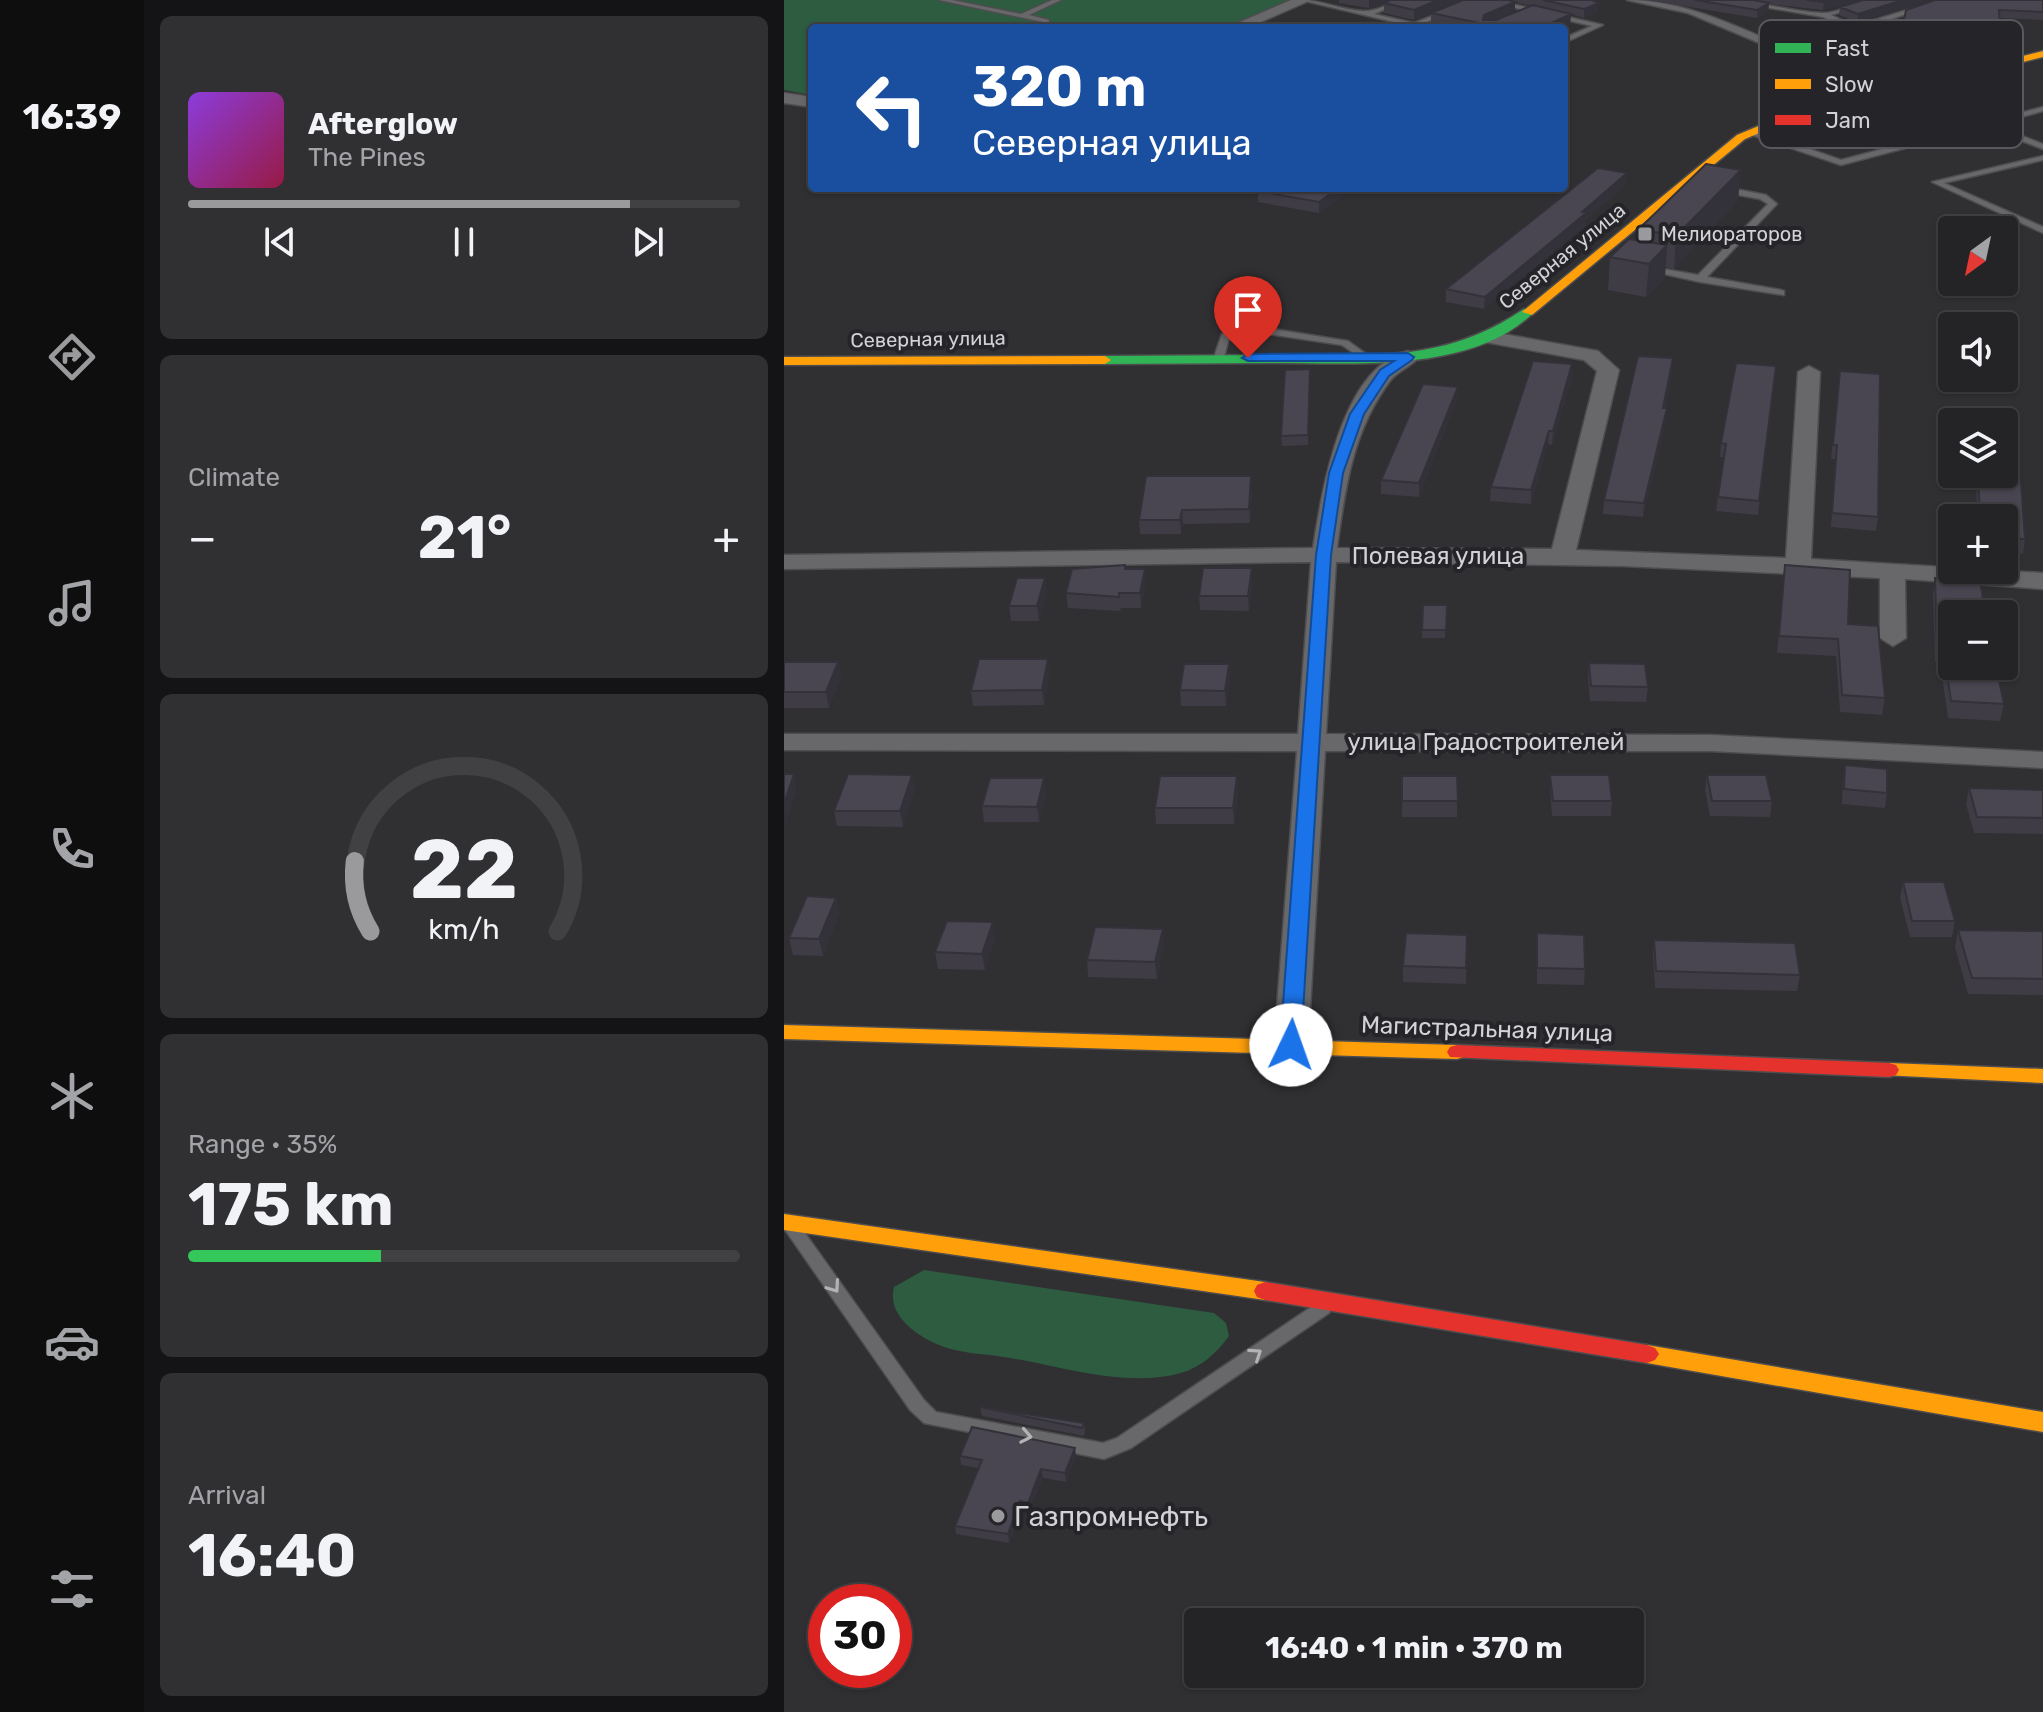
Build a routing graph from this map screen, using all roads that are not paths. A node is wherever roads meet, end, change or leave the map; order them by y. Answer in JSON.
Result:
{"nodes":[{"id":1,"x":942,"y":0,"type":"edge"},
{"id":2,"x":1058,"y":0,"type":"edge"},
{"id":3,"x":1304,"y":0,"type":"edge"},
{"id":4,"x":1404,"y":0,"type":"edge"},
{"id":5,"x":1485,"y":0,"type":"edge"},
{"id":6,"x":1630,"y":0,"type":"edge"},
{"id":7,"x":1726,"y":0,"type":"edge"},
{"id":8,"x":1874,"y":0,"type":"edge"},
{"id":9,"x":1946,"y":0,"type":"edge"},
{"id":10,"x":1452,"y":10,"type":"edge"},
{"id":11,"x":1532,"y":10,"type":"junction"},
{"id":12,"x":1367,"y":14,"type":"junction"},
{"id":13,"x":1825,"y":15,"type":"junction"},
{"id":14,"x":1021,"y":16,"type":"junction"},
{"id":15,"x":1518,"y":16,"type":"edge"},
{"id":16,"x":1837,"y":20,"type":"edge"},
{"id":17,"x":1881,"y":20,"type":"edge"},
{"id":18,"x":1046,"y":24,"type":"edge"},
{"id":19,"x":1244,"y":24,"type":"edge"},
{"id":20,"x":1411,"y":24,"type":"edge"},
{"id":21,"x":1417,"y":24,"type":"edge"},
{"id":22,"x":1568,"y":39,"type":"edge"},
{"id":23,"x":1759,"y":40,"type":"edge"},
{"id":24,"x":784,"y":98,"type":"edge"},
{"id":25,"x":808,"y":101,"type":"edge"},
{"id":26,"x":2043,"y":109,"type":"edge"},
{"id":27,"x":2023,"y":114,"type":"edge"},
{"id":28,"x":1759,"y":129,"type":"edge"},
{"id":29,"x":1752,"y":132,"type":"junction"},
{"id":30,"x":1759,"y":134,"type":"edge"},
{"id":31,"x":2023,"y":140,"type":"edge"},
{"id":32,"x":2043,"y":147,"type":"edge"},
{"id":33,"x":1798,"y":148,"type":"edge"},
{"id":34,"x":1896,"y":148,"type":"edge"},
{"id":35,"x":2043,"y":158,"type":"edge"},
{"id":36,"x":1711,"y":187,"type":"edge"},
{"id":37,"x":2043,"y":230,"type":"edge"},
{"id":38,"x":1641,"y":268,"type":"edge"},
{"id":39,"x":1700,"y":279,"type":"junction"},
{"id":40,"x":1781,"y":293,"type":"dead end"},
{"id":41,"x":1492,"y":338,"type":"junction"},
{"id":42,"x":1219,"y":357,"type":"junction"},
{"id":43,"x":1408,"y":357,"type":"junction"},
{"id":44,"x":1368,"y":359,"type":"junction"},
{"id":45,"x":784,"y":361,"type":"edge"},
{"id":46,"x":1809,"y":372,"type":"dead end"},
{"id":47,"x":1324,"y":555,"type":"junction"},
{"id":48,"x":1562,"y":557,"type":"junction"},
{"id":49,"x":784,"y":562,"type":"edge"},
{"id":50,"x":1798,"y":564,"type":"junction"},
{"id":51,"x":1892,"y":571,"type":"junction"},
{"id":52,"x":2043,"y":581,"type":"edge"},
{"id":53,"x":1893,"y":638,"type":"dead end"},
{"id":54,"x":784,"y":742,"type":"edge"},
{"id":55,"x":1310,"y":742,"type":"junction"},
{"id":56,"x":2043,"y":760,"type":"edge"},
{"id":57,"x":784,"y":1032,"type":"edge"},
{"id":58,"x":1291,"y":1045,"type":"junction"},
{"id":59,"x":2043,"y":1076,"type":"edge"},
{"id":60,"x":787,"y":1223,"type":"edge"},
{"id":61,"x":1333,"y":1301,"type":"junction"},
{"id":62,"x":2043,"y":1422,"type":"edge"}],
"edges":[{"from":1,"to":14,"type":"lane"},
{"from":2,"to":14,"type":"lane"},
{"from":3,"to":12,"type":"lane"},
{"from":3,"to":19,"type":"street"},
{"from":4,"to":12,"type":"lane"},
{"from":5,"to":11,"type":"lane"},
{"from":6,"to":23,"type":"lane"},
{"from":7,"to":13,"type":"lane"},
{"from":8,"to":13,"type":"lane"},
{"from":9,"to":17,"type":"lane"},
{"from":10,"to":21,"type":"lane"},
{"from":11,"to":15,"type":"lane"},
{"from":11,"to":22,"type":"lane"},
{"from":12,"to":20,"type":"lane"},
{"from":13,"to":16,"type":"lane"},
{"from":14,"to":18,"type":"lane"},
{"from":24,"to":25,"type":"street"},
{"from":26,"to":27,"type":"lane"},
{"from":28,"to":29,"type":"street","name":"Северная улица"},
{"from":29,"to":30,"type":"lane"},
{"from":29,"to":41,"type":"street","name":"Северная улица"},
{"from":31,"to":32,"type":"lane"},
{"from":33,"to":34,"type":"lane"},
{"from":35,"to":37,"type":"lane"},
{"from":36,"to":39,"type":"lane"},
{"from":38,"to":39,"type":"lane"},
{"from":39,"to":40,"type":"lane"},
{"from":41,"to":43,"type":"street","name":"Северная улица"},
{"from":41,"to":48,"type":"street"},
{"from":42,"to":44,"type":"street","name":"Северная улица"},
{"from":42,"to":44,"type":"lane"},
{"from":42,"to":45,"type":"street","name":"Северная улица"},
{"from":43,"to":44,"type":"street","name":"Северная улица"},
{"from":43,"to":47,"type":"street"},
{"from":46,"to":50,"type":"street"},
{"from":47,"to":48,"type":"street","name":"Полевая улица"},
{"from":47,"to":49,"type":"street","name":"Полевая улица"},
{"from":47,"to":55,"type":"street"},
{"from":48,"to":50,"type":"street","name":"Полевая улица"},
{"from":50,"to":51,"type":"street","name":"Полевая улица"},
{"from":51,"to":52,"type":"street","name":"Полевая улица"},
{"from":51,"to":53,"type":"street"},
{"from":54,"to":55,"type":"street","name":"улица Градостроителей"},
{"from":55,"to":56,"type":"street","name":"улица Градостроителей"},
{"from":55,"to":58,"type":"street"},
{"from":57,"to":58,"type":"street","name":"Магистральная улица"},
{"from":58,"to":59,"type":"street","name":"Магистральная улица"},
{"from":60,"to":61,"type":"street"},
{"from":60,"to":61,"type":"lane","one_way":true},
{"from":61,"to":62,"type":"street"}]}
